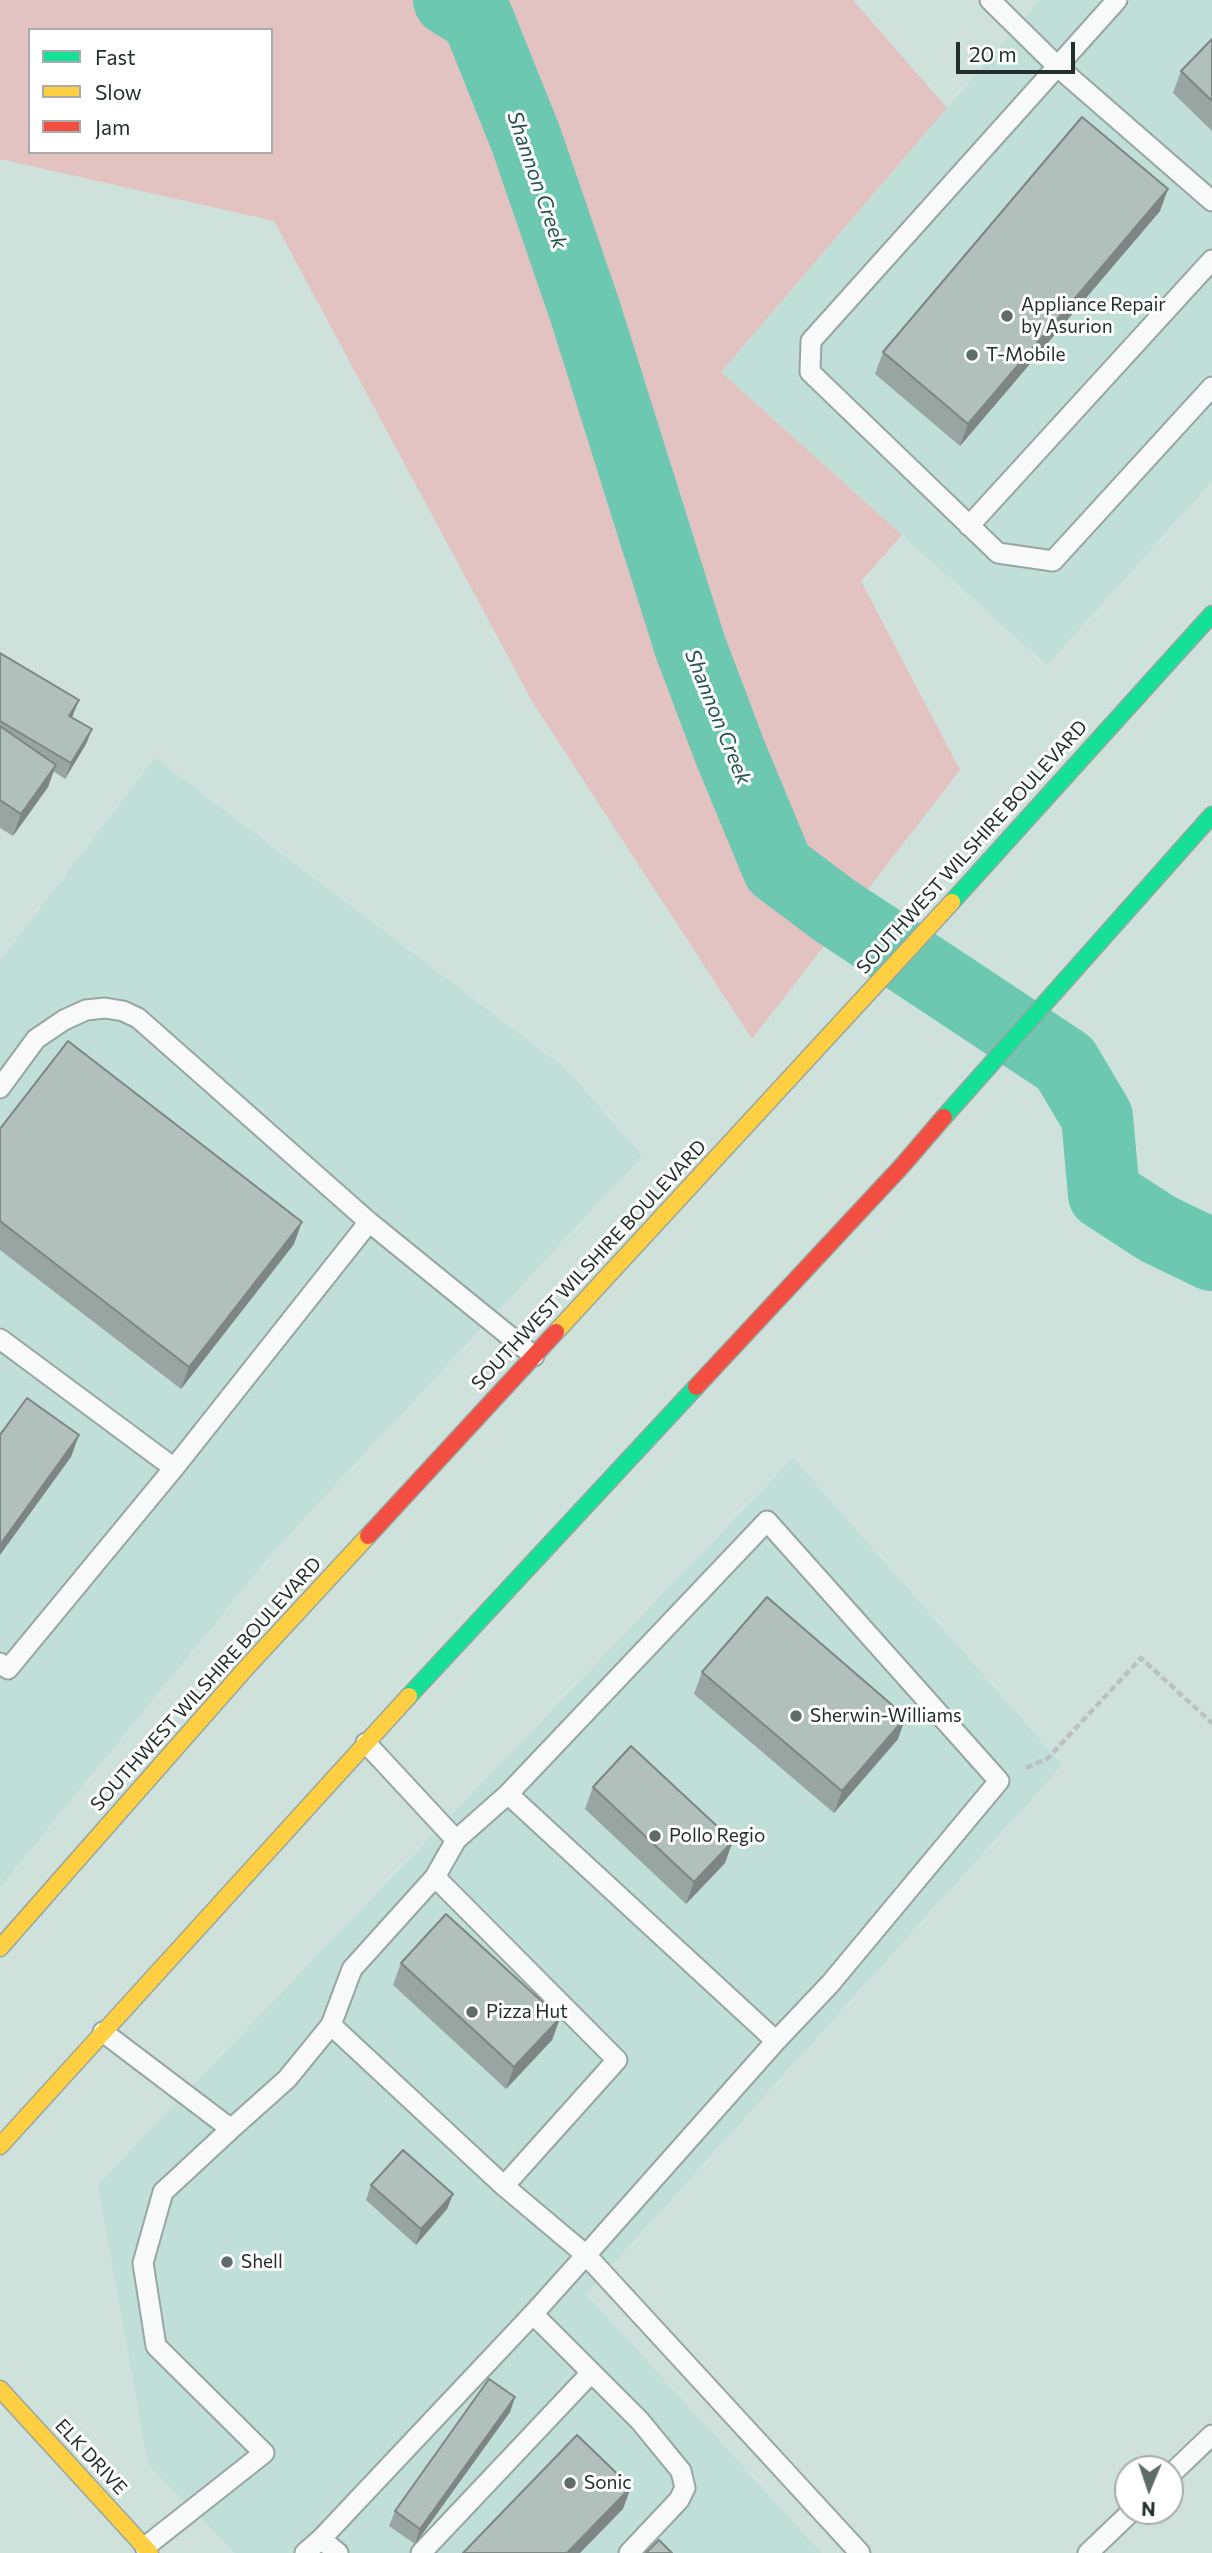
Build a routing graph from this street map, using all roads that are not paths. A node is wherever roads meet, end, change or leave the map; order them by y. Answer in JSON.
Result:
{"nodes":[{"id":1,"x":990,"y":0,"type":"edge"},
{"id":2,"x":1117,"y":0,"type":"edge"},
{"id":3,"x":1058,"y":66,"type":"junction"},
{"id":4,"x":1212,"y":201,"type":"edge"},
{"id":5,"x":1212,"y":260,"type":"edge"},
{"id":6,"x":1212,"y":387,"type":"edge"},
{"id":7,"x":969,"y":526,"type":"junction"},
{"id":8,"x":1212,"y":614,"type":"edge"},
{"id":9,"x":1212,"y":815,"type":"edge"},
{"id":10,"x":0,"y":1088,"type":"edge"},
{"id":11,"x":369,"y":1222,"type":"junction"},
{"id":12,"x":0,"y":1339,"type":"edge"},
{"id":13,"x":534,"y":1356,"type":"junction"},
{"id":14,"x":173,"y":1468,"type":"junction"},
{"id":15,"x":0,"y":1663,"type":"edge"},
{"id":16,"x":366,"y":1742,"type":"junction"},
{"id":17,"x":508,"y":1794,"type":"junction"},
{"id":18,"x":456,"y":1840,"type":"junction"},
{"id":19,"x":435,"y":1877,"type":"junction"},
{"id":20,"x":0,"y":1948,"type":"edge"},
{"id":21,"x":331,"y":2025,"type":"junction"},
{"id":22,"x":103,"y":2032,"type":"junction"},
{"id":23,"x":776,"y":2041,"type":"junction"},
{"id":24,"x":231,"y":2129,"type":"junction"},
{"id":25,"x":0,"y":2146,"type":"edge"},
{"id":26,"x":504,"y":2186,"type":"junction"},
{"id":27,"x":586,"y":2255,"type":"junction"},
{"id":28,"x":533,"y":2314,"type":"junction"},
{"id":29,"x":591,"y":2373,"type":"junction"},
{"id":30,"x":0,"y":2389,"type":"edge"},
{"id":31,"x":1212,"y":2435,"type":"edge"},
{"id":32,"x":1184,"y":2462,"type":"edge"},
{"id":33,"x":1117,"y":2525,"type":"edge"},
{"id":34,"x":321,"y":2539,"type":"junction"},
{"id":35,"x":148,"y":2550,"type":"edge"},
{"id":36,"x":305,"y":2553,"type":"edge"},
{"id":37,"x":338,"y":2553,"type":"edge"},
{"id":38,"x":421,"y":2553,"type":"edge"},
{"id":39,"x":629,"y":2553,"type":"edge"},
{"id":40,"x":860,"y":2553,"type":"edge"},
{"id":41,"x":1088,"y":2553,"type":"edge"}],
"edges":[{"from":1,"to":3,"type":"lane"},
{"from":2,"to":3,"type":"lane"},
{"from":3,"to":4,"type":"lane"},
{"from":3,"to":7,"type":"lane"},
{"from":5,"to":7,"type":"lane"},
{"from":6,"to":7,"type":"lane"},
{"from":8,"to":13,"type":"main road","name":"SOUTHWEST WILSHIRE BOULEVARD"},
{"from":9,"to":16,"type":"main road"},
{"from":10,"to":11,"type":"lane"},
{"from":11,"to":13,"type":"lane"},
{"from":11,"to":14,"type":"lane"},
{"from":12,"to":14,"type":"lane"},
{"from":13,"to":20,"type":"main road","name":"SOUTHWEST WILSHIRE BOULEVARD"},
{"from":14,"to":15,"type":"lane"},
{"from":16,"to":18,"type":"lane"},
{"from":16,"to":22,"type":"main road"},
{"from":17,"to":18,"type":"lane"},
{"from":17,"to":23,"type":"lane"},
{"from":17,"to":23,"type":"lane"},
{"from":18,"to":19,"type":"lane"},
{"from":19,"to":21,"type":"lane"},
{"from":19,"to":26,"type":"lane"},
{"from":21,"to":24,"type":"lane"},
{"from":21,"to":26,"type":"lane"},
{"from":22,"to":24,"type":"lane"},
{"from":22,"to":25,"type":"main road"},
{"from":23,"to":27,"type":"lane"},
{"from":24,"to":35,"type":"lane"},
{"from":26,"to":27,"type":"lane"},
{"from":27,"to":28,"type":"lane"},
{"from":27,"to":40,"type":"lane"},
{"from":28,"to":29,"type":"lane"},
{"from":28,"to":34,"type":"lane"},
{"from":29,"to":38,"type":"lane"},
{"from":29,"to":39,"type":"lane"},
{"from":30,"to":35,"type":"main road","name":"ELK DRIVE"},
{"from":31,"to":32,"type":"lane"},
{"from":33,"to":41,"type":"lane"},
{"from":34,"to":36,"type":"lane"},
{"from":34,"to":37,"type":"lane"}]}
